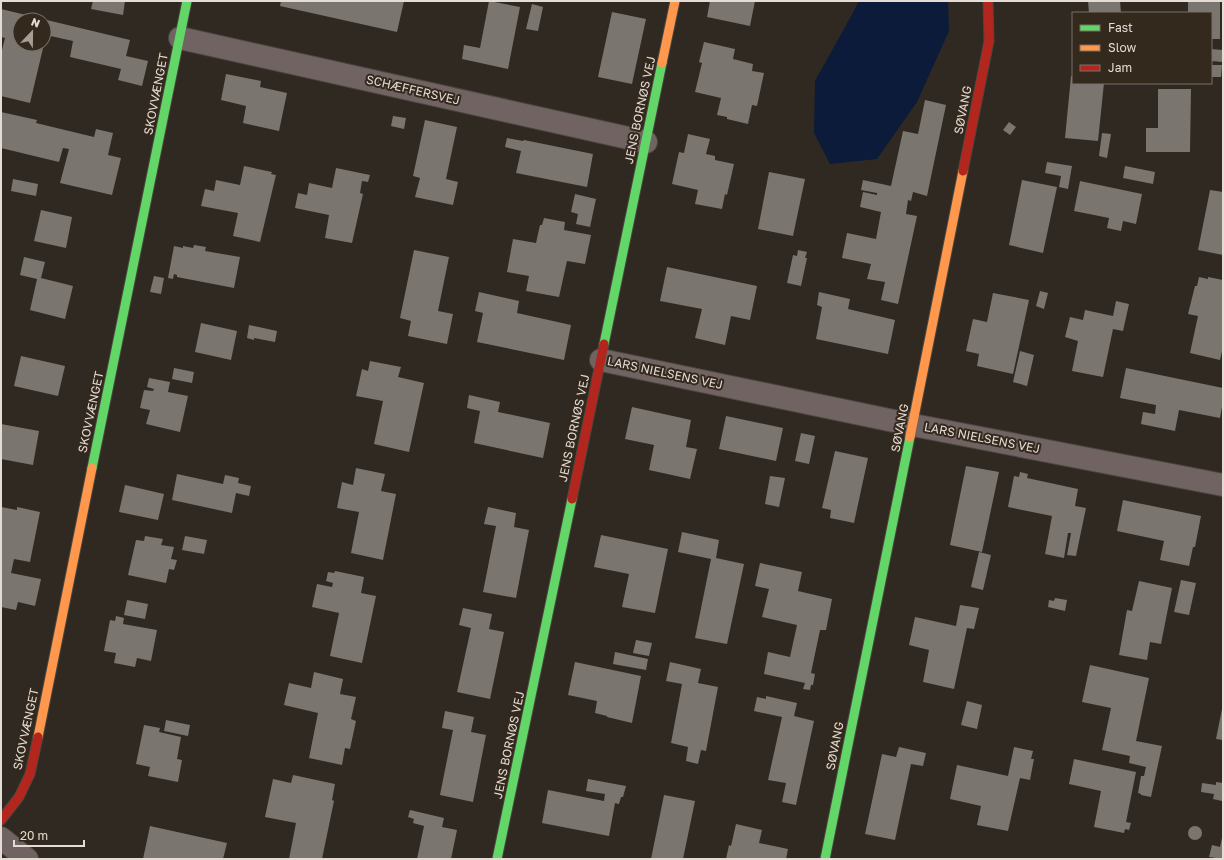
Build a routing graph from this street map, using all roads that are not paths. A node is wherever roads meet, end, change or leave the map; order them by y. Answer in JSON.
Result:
{"nodes":[{"id":1,"x":188,"y":1,"type":"edge"},
{"id":2,"x":675,"y":1,"type":"edge"},
{"id":3,"x":988,"y":1,"type":"edge"},
{"id":4,"x":180,"y":38,"type":"junction"},
{"id":5,"x":646,"y":142,"type":"junction"},
{"id":6,"x":601,"y":360,"type":"junction"},
{"id":7,"x":913,"y":424,"type":"junction"},
{"id":8,"x":1223,"y":485,"type":"edge"},
{"id":9,"x":1,"y":820,"type":"edge"},
{"id":10,"x":1,"y":838,"type":"edge"},
{"id":11,"x":27,"y":859,"type":"edge"},
{"id":12,"x":497,"y":859,"type":"edge"},
{"id":13,"x":825,"y":859,"type":"edge"}],
"edges":[{"from":1,"to":4,"type":"street","name":"SKOVVÆNGET"},
{"from":2,"to":5,"type":"street","name":"JENS BORNØS VEJ"},
{"from":3,"to":7,"type":"street","name":"SØVANG"},
{"from":4,"to":5,"type":"street","name":"SCHÆFFERSVEJ"},
{"from":4,"to":9,"type":"street","name":"SKOVVÆNGET"},
{"from":5,"to":6,"type":"street","name":"JENS BORNØS VEJ"},
{"from":6,"to":7,"type":"street","name":"LARS NIELSENS VEJ"},
{"from":6,"to":12,"type":"street","name":"JENS BORNØS VEJ"},
{"from":7,"to":8,"type":"street","name":"LARS NIELSENS VEJ"},
{"from":7,"to":13,"type":"street","name":"SØVANG"},
{"from":10,"to":11,"type":"street"}]}
